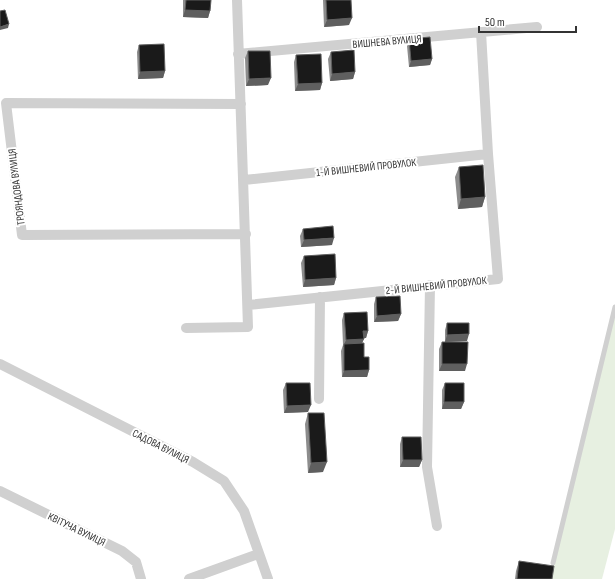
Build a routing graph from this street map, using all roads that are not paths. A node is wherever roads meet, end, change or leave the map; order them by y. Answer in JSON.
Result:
{"nodes":[{"id":1,"x":237,"y":0,"type":"edge"},
{"id":2,"x":537,"y":27,"type":"dead end"},
{"id":3,"x":481,"y":32,"type":"junction"},
{"id":4,"x":238,"y":54,"type":"junction"},
{"id":5,"x":3,"y":103,"type":"edge"},
{"id":6,"x":241,"y":104,"type":"junction"},
{"id":7,"x":488,"y":154,"type":"junction"},
{"id":8,"x":244,"y":180,"type":"junction"},
{"id":9,"x":246,"y":234,"type":"junction"},
{"id":10,"x":430,"y":285,"type":"junction"},
{"id":11,"x":320,"y":297,"type":"junction"},
{"id":12,"x":248,"y":305,"type":"junction"},
{"id":13,"x":615,"y":307,"type":"edge"},
{"id":14,"x":186,"y":328,"type":"dead end"},
{"id":15,"x":0,"y":364,"type":"edge"},
{"id":16,"x":319,"y":399,"type":"dead end"},
{"id":17,"x":0,"y":490,"type":"edge"},
{"id":18,"x":437,"y":526,"type":"dead end"},
{"id":19,"x":258,"y":554,"type":"junction"},
{"id":20,"x":553,"y":563,"type":"dead end"},
{"id":21,"x":142,"y":579,"type":"edge"},
{"id":22,"x":189,"y":579,"type":"edge"},
{"id":23,"x":268,"y":579,"type":"edge"}],
"edges":[{"from":1,"to":4,"type":"street"},
{"from":2,"to":3,"type":"street","name":"ВИШНЕВА ВУЛИЦЯ"},
{"from":3,"to":4,"type":"street","name":"ВИШНЕВА ВУЛИЦЯ"},
{"from":3,"to":7,"type":"street"},
{"from":4,"to":6,"type":"street"},
{"from":5,"to":6,"type":"street","name":"ТРОЯНДОВА ВУЛИЦЯ"},
{"from":5,"to":9,"type":"street","name":"ТРОЯНДОВА ВУЛИЦЯ"},
{"from":6,"to":8,"type":"street"},
{"from":7,"to":8,"type":"street","name":"1-Й ВИШНЕВИЙ ПРОВУЛОК"},
{"from":7,"to":10,"type":"street","name":"2-Й ВИШНЕВИЙ ПРОВУЛОК"},
{"from":8,"to":9,"type":"street"},
{"from":9,"to":12,"type":"street"},
{"from":10,"to":11,"type":"street","name":"2-Й ВИШНЕВИЙ ПРОВУЛОК"},
{"from":10,"to":18,"type":"street"},
{"from":11,"to":12,"type":"street","name":"2-Й ВИШНЕВИЙ ПРОВУЛОК"},
{"from":11,"to":16,"type":"street"},
{"from":12,"to":14,"type":"street"},
{"from":13,"to":20,"type":"lane"},
{"from":15,"to":19,"type":"street","name":"САДОВА ВУЛИЦЯ"},
{"from":17,"to":21,"type":"street","name":"КВІТУЧА ВУЛИЦЯ"},
{"from":19,"to":22,"type":"street"},
{"from":19,"to":23,"type":"street","name":"САДОВА ВУЛИЦЯ"}]}
